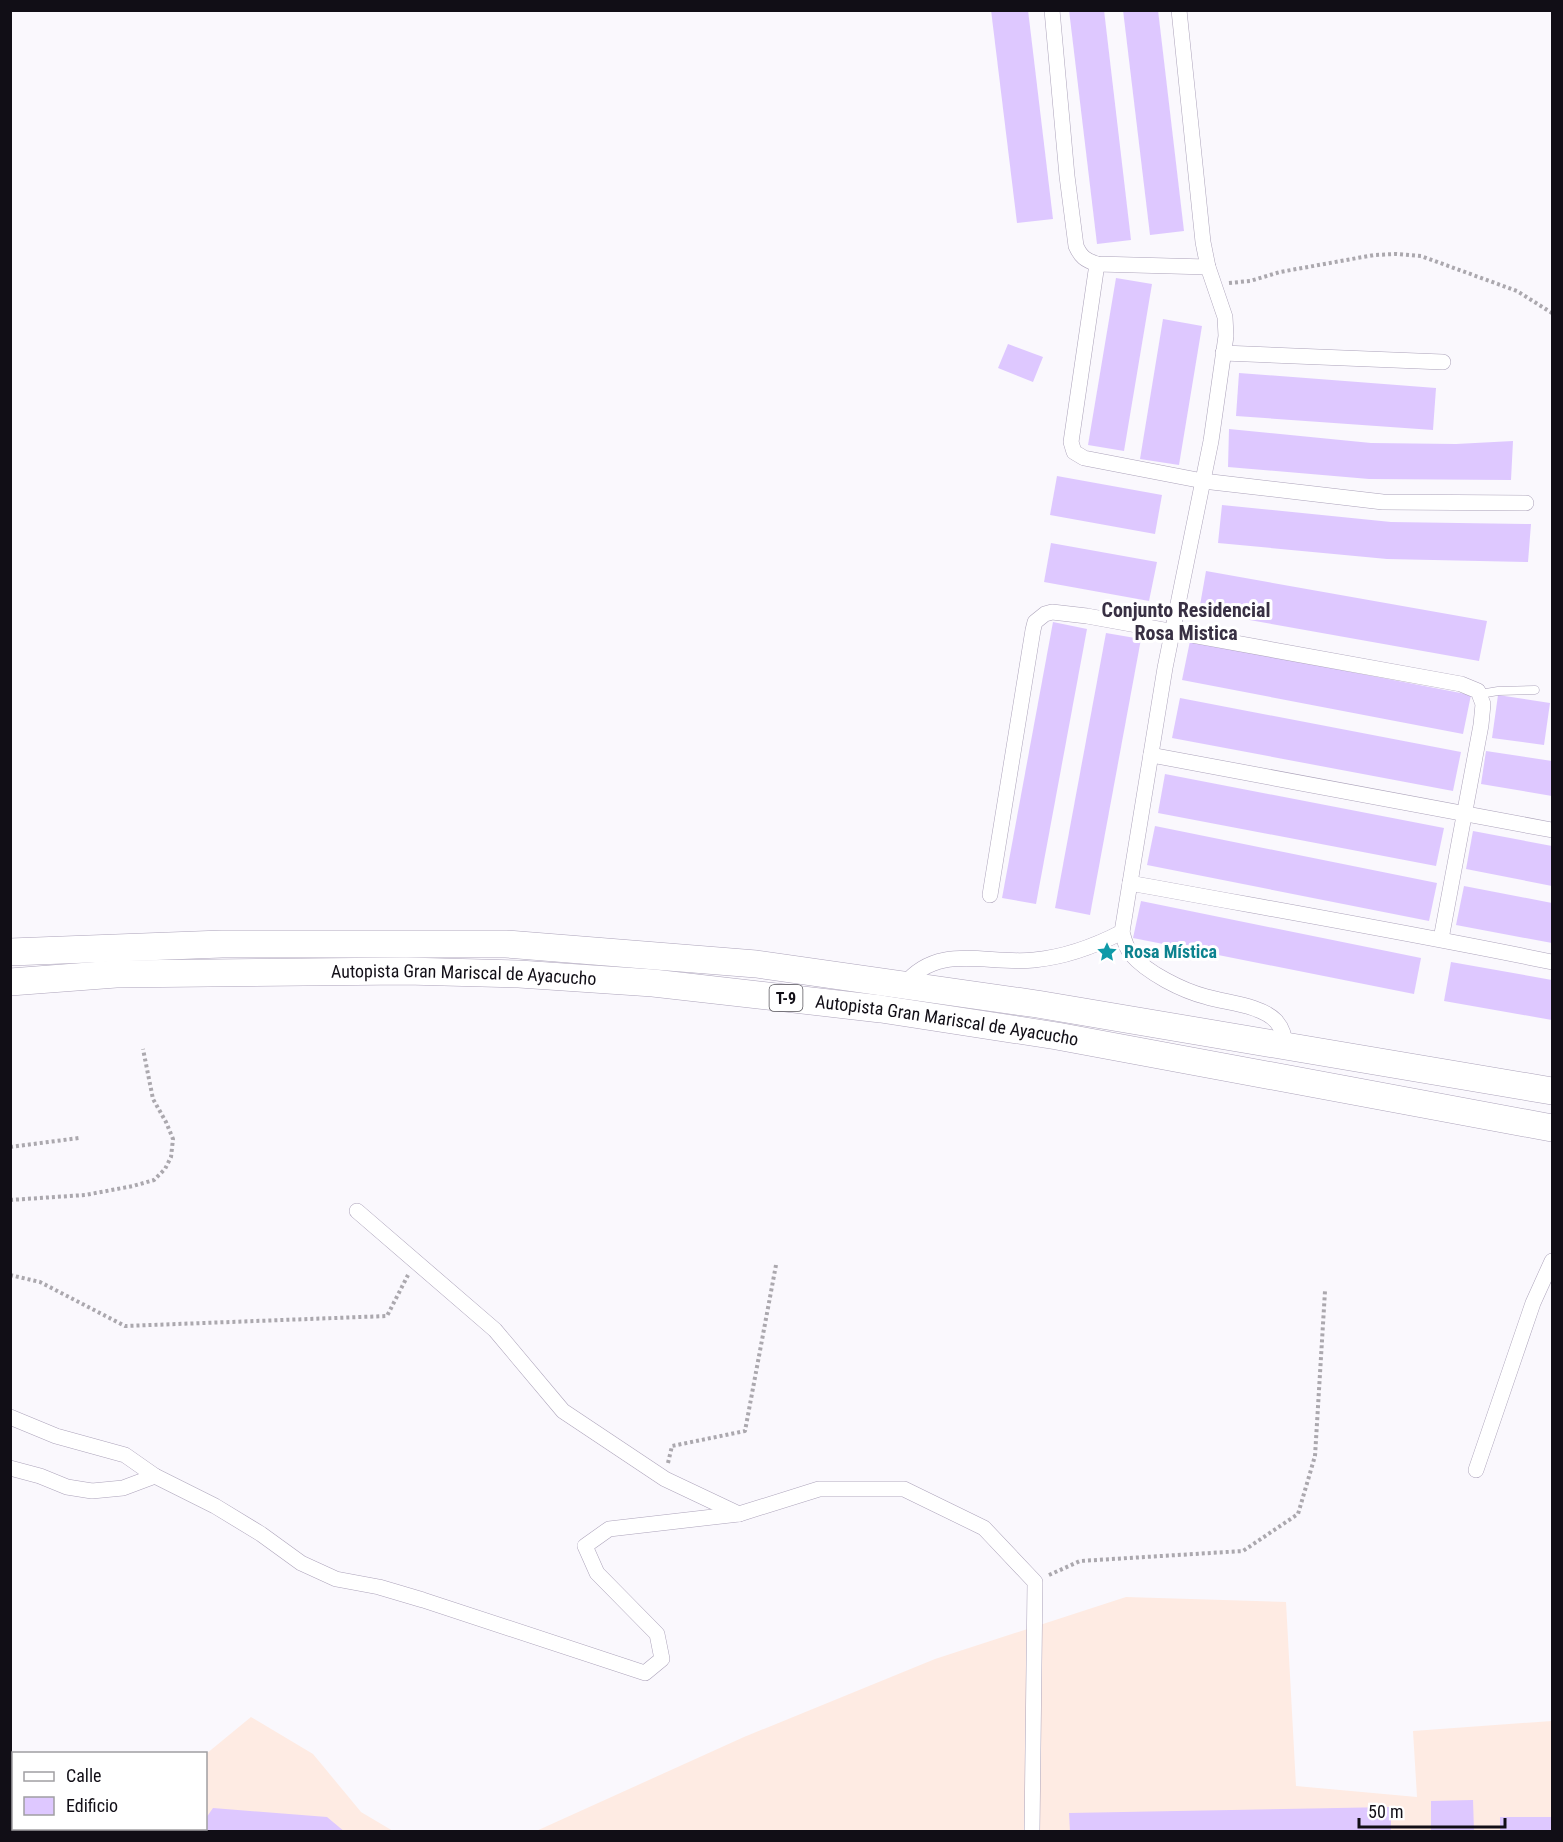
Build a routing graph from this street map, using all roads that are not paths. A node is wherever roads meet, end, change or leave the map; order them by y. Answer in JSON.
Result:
{"nodes":[{"id":1,"x":1052,"y":10,"type":"edge"},
{"id":2,"x":1179,"y":10,"type":"edge"},
{"id":3,"x":1097,"y":264,"type":"junction"},
{"id":4,"x":1208,"y":267,"type":"junction"},
{"id":5,"x":1223,"y":353,"type":"junction"},
{"id":6,"x":1443,"y":362,"type":"dead end"},
{"id":7,"x":1203,"y":481,"type":"junction"},
{"id":8,"x":1526,"y":503,"type":"dead end"},
{"id":9,"x":1172,"y":632,"type":"junction"},
{"id":10,"x":1535,"y":690,"type":"dead end"},
{"id":11,"x":1480,"y":694,"type":"junction"},
{"id":12,"x":1151,"y":755,"type":"junction"},
{"id":13,"x":1464,"y":813,"type":"junction"},
{"id":14,"x":1552,"y":830,"type":"edge"},
{"id":15,"x":1130,"y":883,"type":"junction"},
{"id":16,"x":990,"y":895,"type":"dead end"},
{"id":17,"x":1122,"y":932,"type":"junction"},
{"id":18,"x":1441,"y":939,"type":"junction"},
{"id":19,"x":10,"y":951,"type":"edge"},
{"id":20,"x":1552,"y":962,"type":"edge"},
{"id":21,"x":10,"y":982,"type":"edge"},
{"id":22,"x":904,"y":985,"type":"junction"},
{"id":23,"x":1285,"y":1047,"type":"junction"},
{"id":24,"x":1552,"y":1091,"type":"edge"},
{"id":25,"x":1552,"y":1128,"type":"edge"},
{"id":26,"x":357,"y":1211,"type":"dead end"},
{"id":27,"x":1552,"y":1261,"type":"edge"},
{"id":28,"x":10,"y":1417,"type":"edge"},
{"id":29,"x":10,"y":1468,"type":"edge"},
{"id":30,"x":1476,"y":1470,"type":"dead end"},
{"id":31,"x":155,"y":1476,"type":"junction"},
{"id":32,"x":739,"y":1514,"type":"junction"},
{"id":33,"x":1032,"y":1832,"type":"edge"}],
"edges":[{"from":1,"to":3,"type":"street"},
{"from":2,"to":4,"type":"street"},
{"from":3,"to":4,"type":"street"},
{"from":3,"to":7,"type":"street"},
{"from":4,"to":5,"type":"street"},
{"from":5,"to":6,"type":"street"},
{"from":5,"to":7,"type":"street"},
{"from":7,"to":8,"type":"street"},
{"from":7,"to":9,"type":"street"},
{"from":9,"to":11,"type":"street"},
{"from":9,"to":12,"type":"street"},
{"from":9,"to":16,"type":"street"},
{"from":10,"to":11,"type":"lane"},
{"from":11,"to":13,"type":"street"},
{"from":12,"to":13,"type":"street"},
{"from":12,"to":15,"type":"street"},
{"from":13,"to":14,"type":"street"},
{"from":13,"to":18,"type":"street"},
{"from":15,"to":17,"type":"street"},
{"from":15,"to":18,"type":"street"},
{"from":17,"to":22,"type":"street"},
{"from":17,"to":23,"type":"street"},
{"from":18,"to":20,"type":"street"},
{"from":19,"to":22,"type":"highway","name":"Autopista Gran Mariscal de Ayacucho","number":"T-9"},
{"from":21,"to":25,"type":"highway","name":"Autopista Gran Mariscal de Ayacucho","number":"T-9"},
{"from":22,"to":23,"type":"highway","name":"Autopista Gran Mariscal de Ayacucho","number":"T-9"},
{"from":23,"to":24,"type":"highway","name":"Autopista Gran Mariscal de Ayacucho","number":"T-9"},
{"from":26,"to":32,"type":"street"},
{"from":27,"to":30,"type":"street"},
{"from":28,"to":31,"type":"street"},
{"from":29,"to":31,"type":"street"},
{"from":31,"to":32,"type":"street"},
{"from":32,"to":33,"type":"street"}]}
